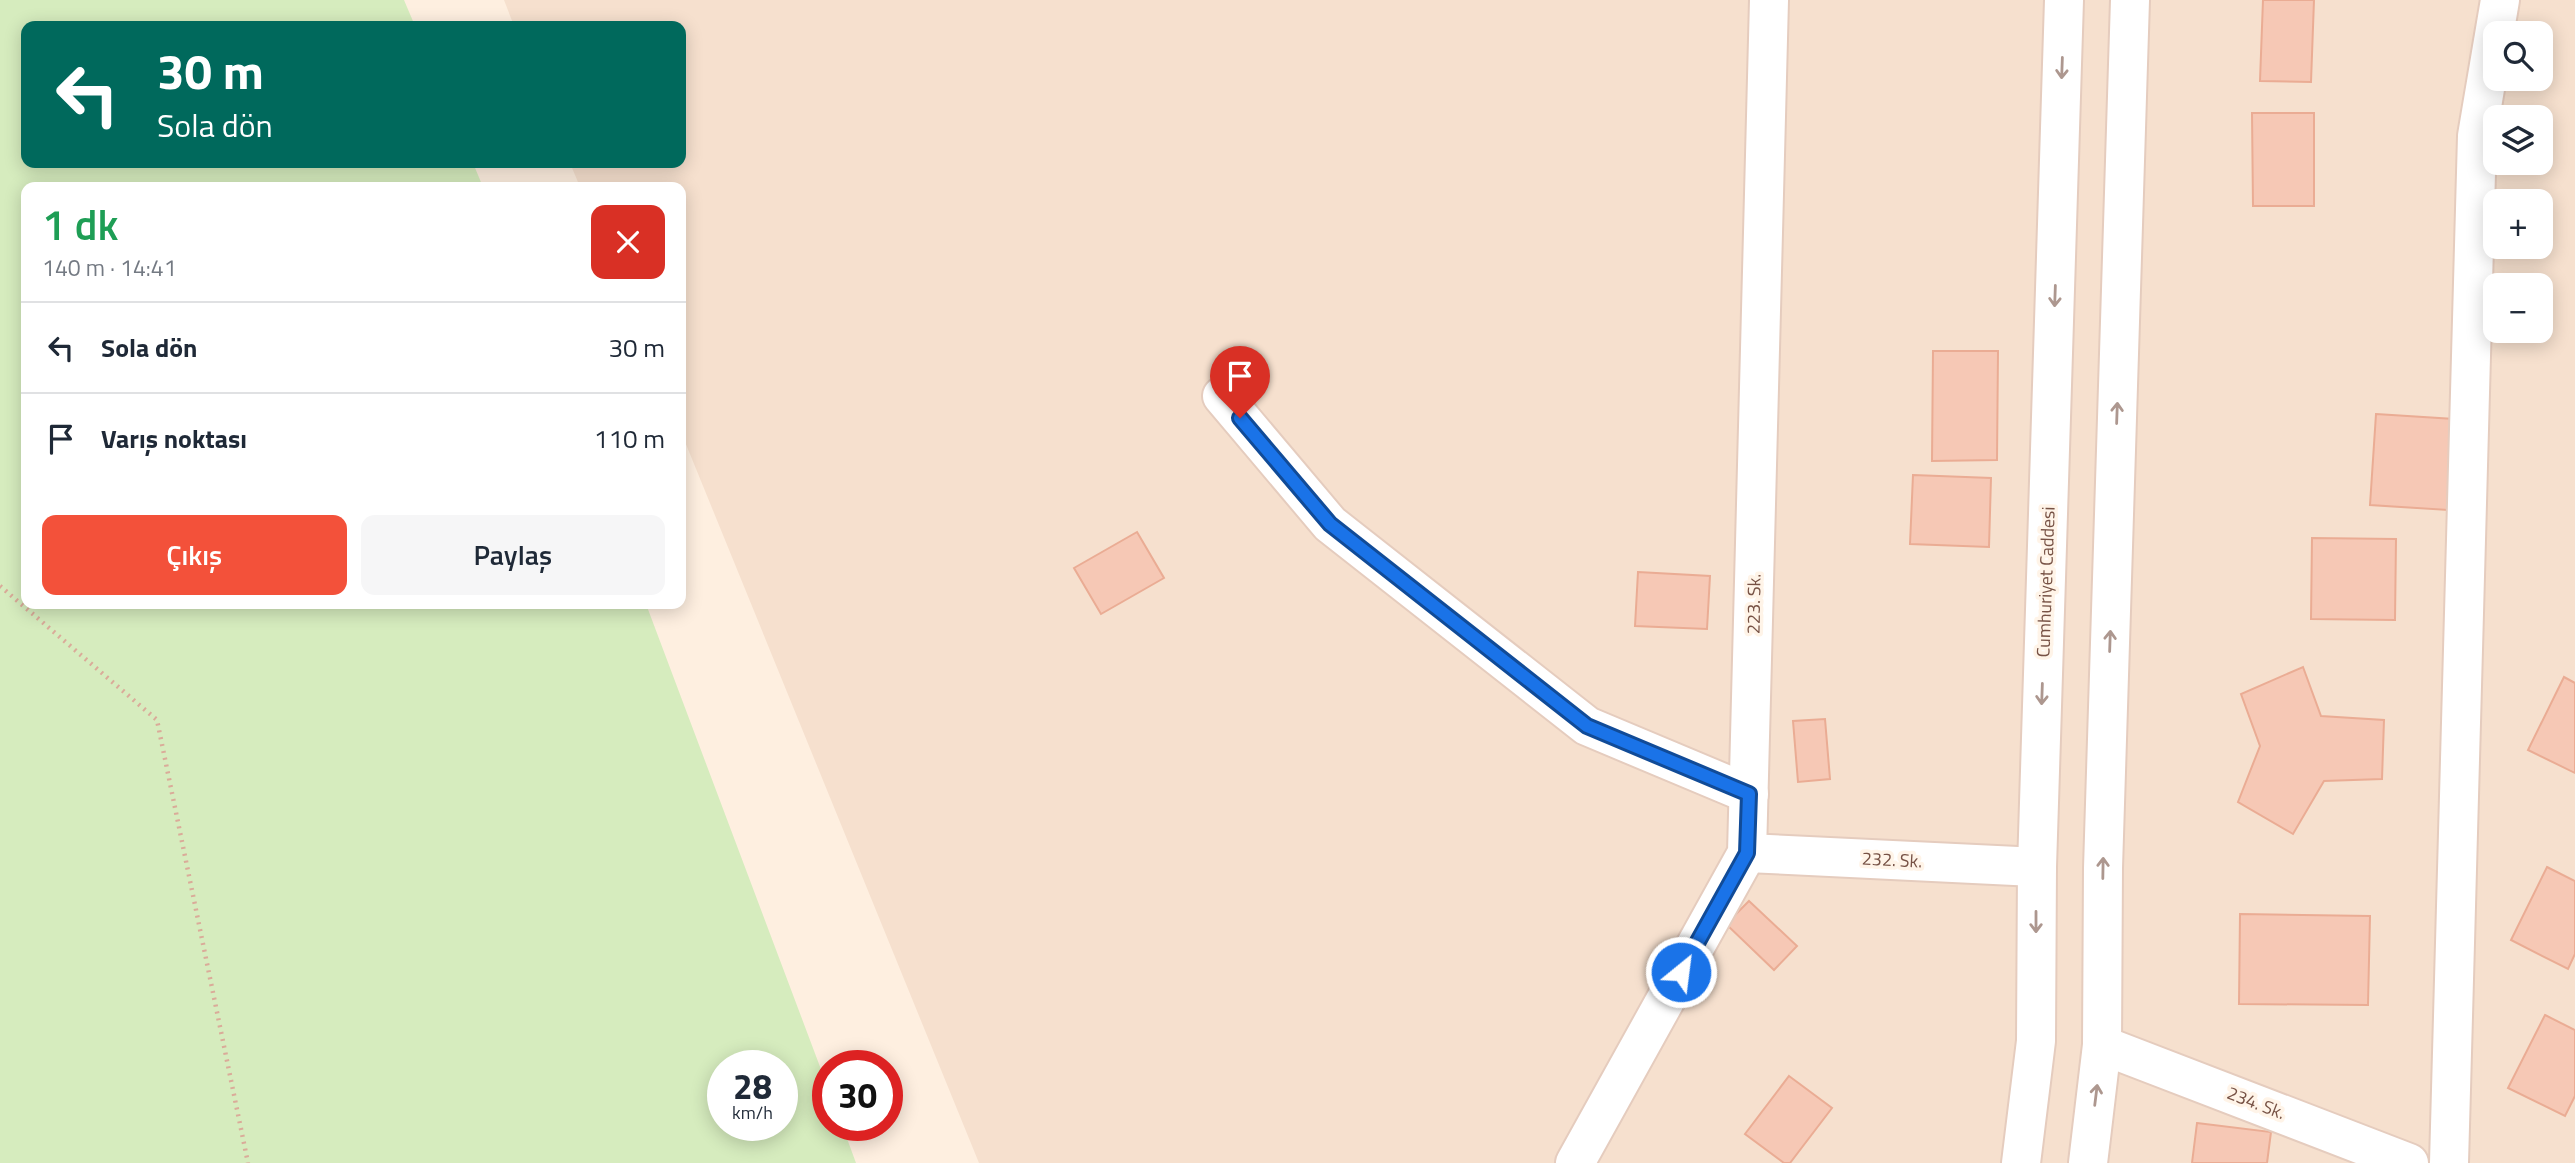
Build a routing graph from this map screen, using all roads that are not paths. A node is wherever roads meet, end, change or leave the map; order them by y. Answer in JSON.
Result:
{"nodes":[{"id":1,"x":1769,"y":0,"type":"edge"},
{"id":2,"x":2064,"y":0,"type":"edge"},
{"id":3,"x":2130,"y":0,"type":"edge"},
{"id":4,"x":2500,"y":0,"type":"edge"},
{"id":5,"x":1222,"y":396,"type":"dead end"},
{"id":6,"x":1749,"y":794,"type":"junction"},
{"id":7,"x":1747,"y":853,"type":"junction"},
{"id":8,"x":2037,"y":867,"type":"junction"},
{"id":9,"x":2102,"y":1045,"type":"junction"},
{"id":10,"x":1575,"y":1163,"type":"edge"},
{"id":11,"x":2021,"y":1163,"type":"edge"},
{"id":12,"x":2088,"y":1163,"type":"edge"},
{"id":13,"x":2409,"y":1163,"type":"edge"},
{"id":14,"x":2449,"y":1163,"type":"edge"}],
"edges":[{"from":1,"to":6,"type":"street","name":"223. Sk."},
{"from":2,"to":8,"type":"street","name":"Cumhuriyet Caddesi","one_way":true},
{"from":9,"to":3,"type":"street","one_way":true},
{"from":4,"to":14,"type":"street"},
{"from":5,"to":6,"type":"street"},
{"from":6,"to":7,"type":"street","name":"223. Sk."},
{"from":7,"to":8,"type":"street","name":"232. Sk."},
{"from":7,"to":10,"type":"street","name":"223. Sk."},
{"from":8,"to":11,"type":"street","name":"Cumhuriyet Caddesi","one_way":true},
{"from":12,"to":9,"type":"street","one_way":true},
{"from":9,"to":13,"type":"street","name":"234. Sk."}]}
